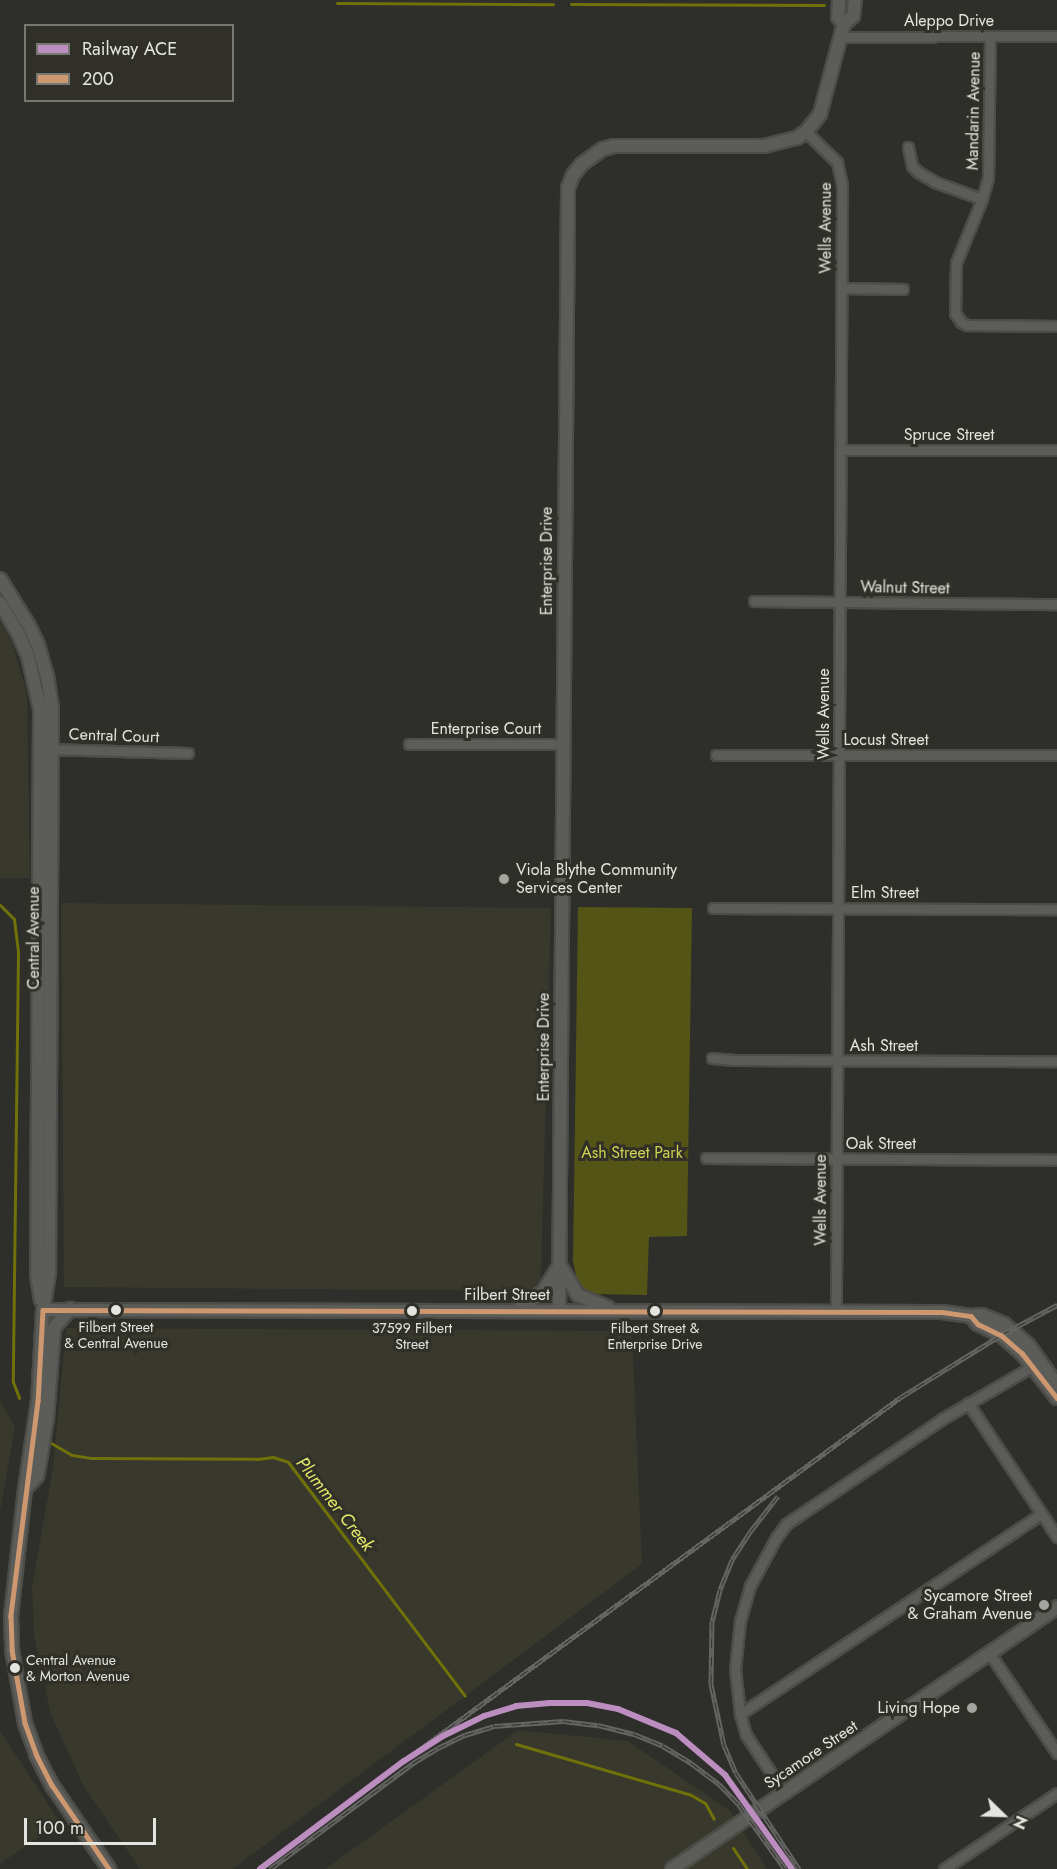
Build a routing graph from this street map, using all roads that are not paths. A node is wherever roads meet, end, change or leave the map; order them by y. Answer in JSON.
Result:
{"nodes":[{"id":1,"x":840,"y":0,"type":"edge"},
{"id":2,"x":855,"y":0,"type":"edge"},
{"id":3,"x":844,"y":24,"type":"junction"},
{"id":4,"x":990,"y":36,"type":"junction"},
{"id":5,"x":1057,"y":36,"type":"edge"},
{"id":6,"x":841,"y":37,"type":"junction"},
{"id":7,"x":806,"y":132,"type":"junction"},
{"id":8,"x":908,"y":147,"type":"dead end"},
{"id":9,"x":982,"y":199,"type":"junction"},
{"id":10,"x":841,"y":288,"type":"junction"},
{"id":11,"x":903,"y":289,"type":"dead end"},
{"id":12,"x":1057,"y":326,"type":"edge"},
{"id":13,"x":840,"y":450,"type":"junction"},
{"id":14,"x":1057,"y":450,"type":"edge"},
{"id":15,"x":0,"y":579,"type":"edge"},
{"id":16,"x":754,"y":602,"type":"dead end"},
{"id":17,"x":840,"y":602,"type":"junction"},
{"id":18,"x":0,"y":603,"type":"edge"},
{"id":19,"x":1057,"y":604,"type":"edge"},
{"id":20,"x":409,"y":744,"type":"dead end"},
{"id":21,"x":563,"y":744,"type":"junction"},
{"id":22,"x":46,"y":749,"type":"junction"},
{"id":23,"x":188,"y":753,"type":"dead end"},
{"id":24,"x":716,"y":755,"type":"dead end"},
{"id":25,"x":839,"y":755,"type":"junction"},
{"id":26,"x":1057,"y":755,"type":"edge"},
{"id":27,"x":713,"y":908,"type":"dead end"},
{"id":28,"x":838,"y":908,"type":"junction"},
{"id":29,"x":1057,"y":909,"type":"edge"},
{"id":30,"x":712,"y":1058,"type":"dead end"},
{"id":31,"x":837,"y":1061,"type":"junction"},
{"id":32,"x":1057,"y":1061,"type":"edge"},
{"id":33,"x":706,"y":1158,"type":"dead end"},
{"id":34,"x":836,"y":1159,"type":"junction"},
{"id":35,"x":1057,"y":1160,"type":"edge"},
{"id":36,"x":559,"y":1265,"type":"junction"},
{"id":37,"x":69,"y":1309,"type":"junction"},
{"id":38,"x":43,"y":1310,"type":"junction"},
{"id":39,"x":517,"y":1310,"type":"junction"},
{"id":40,"x":614,"y":1310,"type":"junction"},
{"id":41,"x":559,"y":1311,"type":"junction"},
{"id":42,"x":836,"y":1311,"type":"junction"},
{"id":43,"x":1006,"y":1332,"type":"junction"},
{"id":44,"x":1033,"y":1366,"type":"junction"},
{"id":45,"x":1057,"y":1385,"type":"edge"},
{"id":46,"x":1057,"y":1398,"type":"edge"},
{"id":47,"x":968,"y":1403,"type":"junction"},
{"id":48,"x":25,"y":1489,"type":"junction"},
{"id":49,"x":1041,"y":1514,"type":"junction"},
{"id":50,"x":1057,"y":1537,"type":"edge"},
{"id":51,"x":1057,"y":1607,"type":"edge"},
{"id":52,"x":6,"y":1616,"type":"edge"},
{"id":53,"x":990,"y":1654,"type":"junction"},
{"id":54,"x":740,"y":1714,"type":"junction"},
{"id":55,"x":1057,"y":1753,"type":"edge"},
{"id":56,"x":771,"y":1773,"type":"dead end"},
{"id":57,"x":1057,"y":1793,"type":"edge"},
{"id":58,"x":109,"y":1869,"type":"edge"},
{"id":59,"x":672,"y":1869,"type":"edge"},
{"id":60,"x":944,"y":1869,"type":"edge"}],
"edges":[{"from":1,"to":3,"type":"street"},
{"from":2,"to":3,"type":"street"},
{"from":3,"to":6,"type":"street"},
{"from":4,"to":5,"type":"street","name":"Aleppo Drive"},
{"from":4,"to":6,"type":"street","name":"Aleppo Drive"},
{"from":4,"to":9,"type":"street","name":"Mandarin Avenue"},
{"from":6,"to":7,"type":"street"},
{"from":7,"to":10,"type":"street","name":"Wells Avenue"},
{"from":7,"to":21,"type":"street","name":"Enterprise Drive"},
{"from":8,"to":9,"type":"street"},
{"from":9,"to":12,"type":"street","name":"Mandarin Avenue"},
{"from":10,"to":11,"type":"street"},
{"from":10,"to":13,"type":"street","name":"Wells Avenue"},
{"from":13,"to":14,"type":"street","name":"Spruce Street"},
{"from":13,"to":17,"type":"street","name":"Wells Avenue"},
{"from":15,"to":22,"type":"street","name":"Central Avenue"},
{"from":16,"to":17,"type":"street","name":"Walnut Street"},
{"from":17,"to":19,"type":"street","name":"Walnut Street"},
{"from":17,"to":25,"type":"street","name":"Wells Avenue"},
{"from":18,"to":22,"type":"street","name":"Central Avenue"},
{"from":20,"to":21,"type":"street","name":"Enterprise Court"},
{"from":21,"to":36,"type":"street","name":"Enterprise Drive"},
{"from":22,"to":23,"type":"street","name":"Central Court"},
{"from":22,"to":38,"type":"street","name":"Central Avenue"},
{"from":24,"to":25,"type":"street","name":"Locust Street"},
{"from":25,"to":26,"type":"street","name":"Locust Street"},
{"from":25,"to":28,"type":"street","name":"Wells Avenue"},
{"from":27,"to":28,"type":"street","name":"Elm Street"},
{"from":28,"to":29,"type":"street","name":"Elm Street"},
{"from":28,"to":31,"type":"street","name":"Wells Avenue"},
{"from":30,"to":31,"type":"street","name":"Ash Street"},
{"from":31,"to":32,"type":"street","name":"Ash Street"},
{"from":31,"to":34,"type":"street","name":"Wells Avenue"},
{"from":33,"to":34,"type":"street","name":"Oak Street"},
{"from":34,"to":35,"type":"street","name":"Oak Street"},
{"from":34,"to":42,"type":"street","name":"Wells Avenue"},
{"from":36,"to":39,"type":"street"},
{"from":36,"to":40,"type":"street"},
{"from":36,"to":41,"type":"street","name":"Enterprise Drive"},
{"from":37,"to":38,"type":"street","name":"Filbert Street"},
{"from":37,"to":39,"type":"street","name":"Filbert Street"},
{"from":37,"to":48,"type":"street"},
{"from":38,"to":48,"type":"street","name":"Central Avenue"},
{"from":39,"to":41,"type":"street","name":"Filbert Street"},
{"from":40,"to":41,"type":"street","name":"Filbert Street"},
{"from":40,"to":42,"type":"street","name":"Filbert Street"},
{"from":42,"to":43,"type":"street","name":"Filbert Street"},
{"from":43,"to":44,"type":"street"},
{"from":43,"to":45,"type":"street"},
{"from":44,"to":46,"type":"street"},
{"from":44,"to":47,"type":"street"},
{"from":47,"to":49,"type":"street"},
{"from":47,"to":54,"type":"street"},
{"from":48,"to":52,"type":"street","name":"Central Avenue"},
{"from":49,"to":50,"type":"street"},
{"from":49,"to":54,"type":"street"},
{"from":51,"to":53,"type":"street","name":"Sycamore Street"},
{"from":52,"to":58,"type":"street","name":"Central Avenue"},
{"from":53,"to":55,"type":"street"},
{"from":53,"to":59,"type":"street","name":"Sycamore Street"},
{"from":54,"to":56,"type":"street"},
{"from":57,"to":60,"type":"street"}]}
